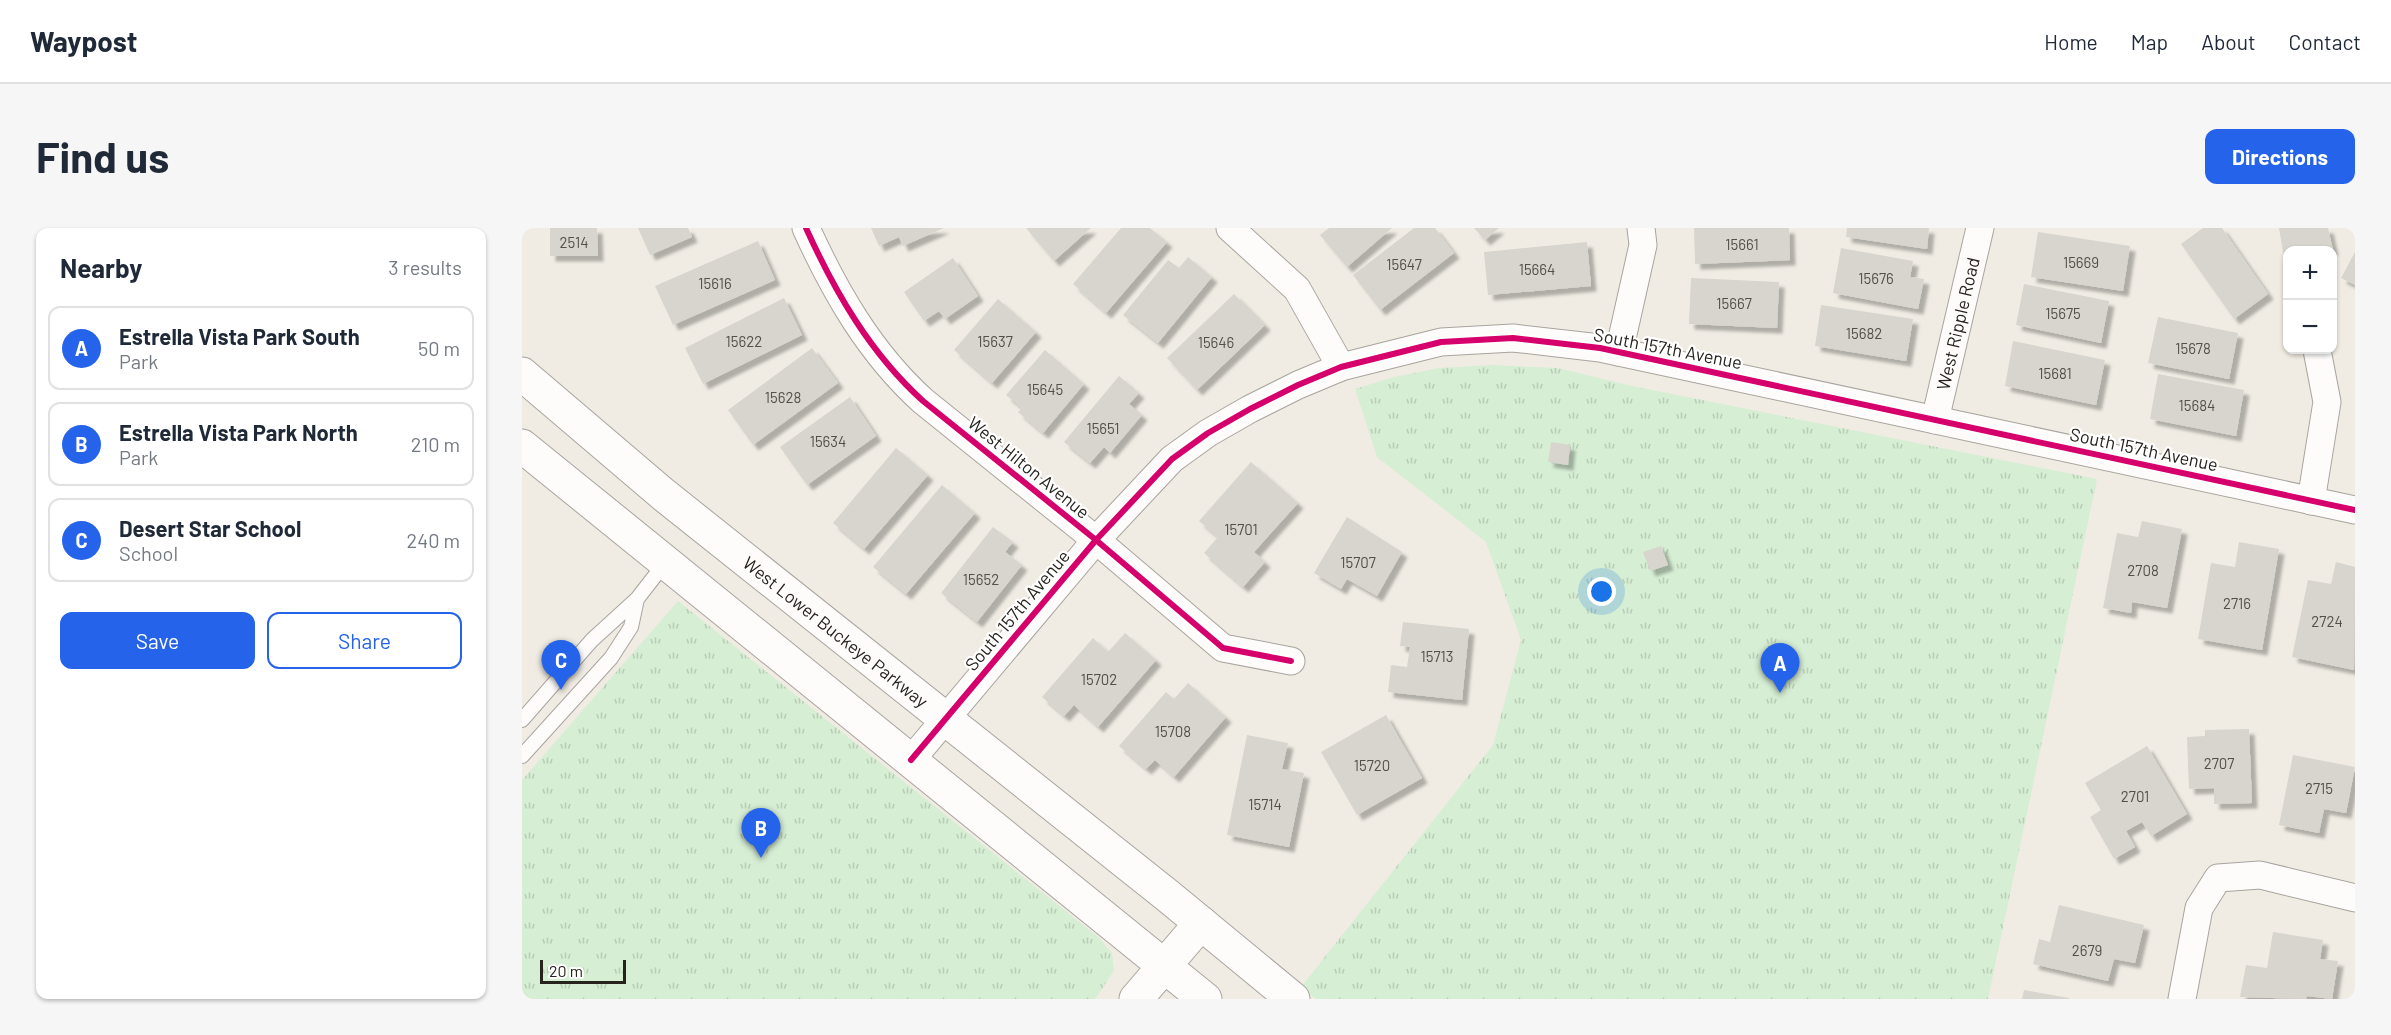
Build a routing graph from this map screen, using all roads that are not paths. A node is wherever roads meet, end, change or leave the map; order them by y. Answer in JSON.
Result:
{"nodes":[{"id":1,"x":806,"y":228,"type":"edge"},
{"id":2,"x":1230,"y":228,"type":"edge"},
{"id":3,"x":1641,"y":228,"type":"edge"},
{"id":4,"x":1980,"y":228,"type":"edge"},
{"id":5,"x":1620,"y":352,"type":"junction"},
{"id":6,"x":2318,"y":354,"type":"edge"},
{"id":7,"x":1341,"y":368,"type":"junction"},
{"id":8,"x":522,"y":374,"type":"edge"},
{"id":9,"x":1935,"y":420,"type":"junction"},
{"id":10,"x":522,"y":446,"type":"edge"},
{"id":11,"x":2311,"y":501,"type":"junction"},
{"id":12,"x":2355,"y":510,"type":"edge"},
{"id":13,"x":1096,"y":540,"type":"junction"},
{"id":14,"x":665,"y":563,"type":"junction"},
{"id":15,"x":637,"y":599,"type":"junction"},
{"id":16,"x":1291,"y":661,"type":"dead end"},
{"id":17,"x":945,"y":718,"type":"junction"},
{"id":18,"x":522,"y":720,"type":"edge"},
{"id":19,"x":522,"y":756,"type":"edge"},
{"id":20,"x":912,"y":760,"type":"junction"},
{"id":21,"x":2355,"y":898,"type":"edge"},
{"id":22,"x":1201,"y":923,"type":"junction"},
{"id":23,"x":1164,"y":967,"type":"junction"},
{"id":24,"x":1136,"y":999,"type":"edge"},
{"id":25,"x":1205,"y":999,"type":"edge"},
{"id":26,"x":1293,"y":999,"type":"edge"},
{"id":27,"x":2182,"y":999,"type":"edge"}],
"edges":[{"from":1,"to":13,"type":"street","name":"West Hilton Avenue"},
{"from":2,"to":7,"type":"street"},
{"from":3,"to":5,"type":"street"},
{"from":4,"to":9,"type":"street","name":"West Ripple Road"},
{"from":5,"to":7,"type":"street","name":"South 157th Avenue"},
{"from":5,"to":9,"type":"street","name":"South 157th Avenue"},
{"from":6,"to":11,"type":"street"},
{"from":7,"to":13,"type":"street","name":"South 157th Avenue"},
{"from":8,"to":17,"type":"main road","name":"West Lower Buckeye Parkway"},
{"from":9,"to":11,"type":"street","name":"South 157th Avenue"},
{"from":10,"to":14,"type":"main road"},
{"from":11,"to":12,"type":"street","name":"South 157th Avenue"},
{"from":13,"to":16,"type":"street","name":"West Hilton Avenue"},
{"from":13,"to":17,"type":"street","name":"South 157th Avenue"},
{"from":14,"to":15,"type":"lane"},
{"from":14,"to":20,"type":"main road"},
{"from":15,"to":18,"type":"lane"},
{"from":15,"to":19,"type":"lane"},
{"from":17,"to":20,"type":"street","name":"South 157th Avenue"},
{"from":17,"to":22,"type":"main road","name":"West Lower Buckeye Parkway"},
{"from":20,"to":23,"type":"main road"},
{"from":21,"to":27,"type":"street"},
{"from":22,"to":23,"type":"main road"},
{"from":22,"to":26,"type":"main road","name":"West Lower Buckeye Parkway"},
{"from":23,"to":24,"type":"main road"},
{"from":23,"to":25,"type":"main road"}]}
